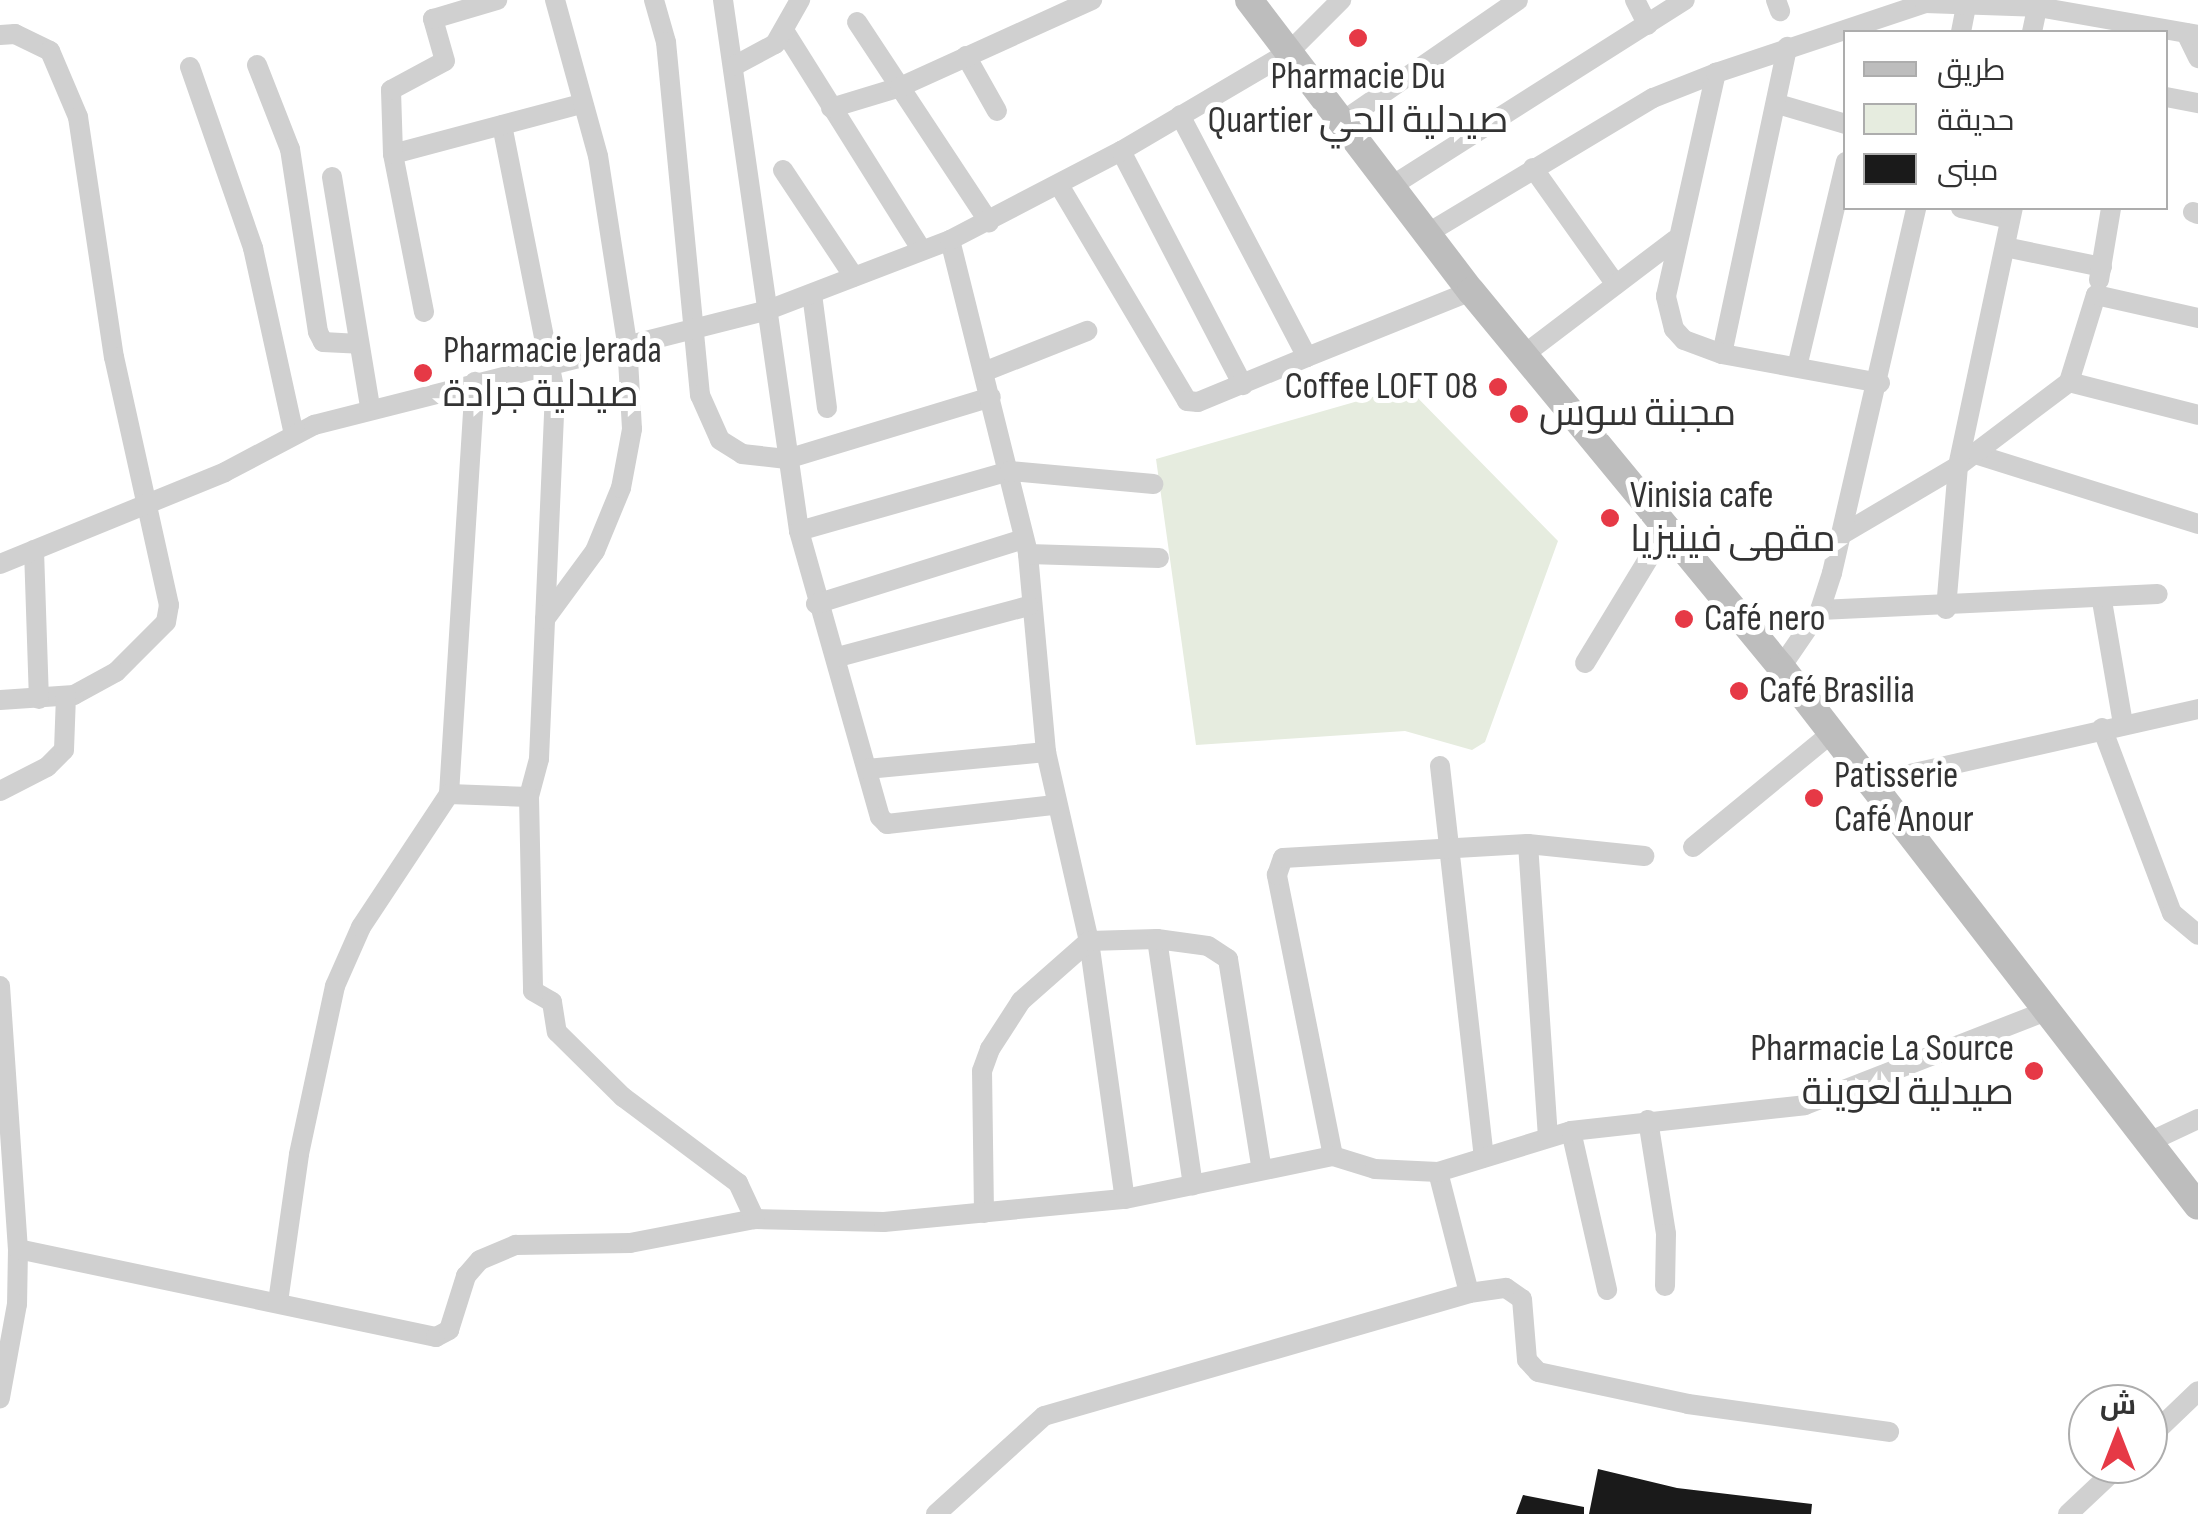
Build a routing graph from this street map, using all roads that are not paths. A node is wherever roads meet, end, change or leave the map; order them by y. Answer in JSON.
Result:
{"nodes":[{"id":1,"x":497,"y":0,"type":"edge"},
{"id":2,"x":555,"y":0,"type":"edge"},
{"id":3,"x":654,"y":0,"type":"edge"},
{"id":4,"x":723,"y":0,"type":"edge"},
{"id":5,"x":800,"y":0,"type":"edge"},
{"id":6,"x":1092,"y":0,"type":"edge"},
{"id":7,"x":1249,"y":0,"type":"edge"},
{"id":8,"x":1340,"y":0,"type":"edge"},
{"id":9,"x":1518,"y":0,"type":"edge"},
{"id":10,"x":1636,"y":0,"type":"edge"},
{"id":11,"x":1685,"y":0,"type":"edge"},
{"id":12,"x":1967,"y":0,"type":"edge"},
{"id":13,"x":1069,"y":4,"type":"edge"},
{"id":14,"x":2039,"y":4,"type":"edge"},
{"id":15,"x":856,"y":22,"type":"dead end"},
{"id":16,"x":1877,"y":24,"type":"edge"},
{"id":17,"x":1648,"y":25,"type":"junction"},
{"id":18,"x":2101,"y":26,"type":"edge"},
{"id":19,"x":1960,"y":30,"type":"edge"},
{"id":20,"x":2032,"y":30,"type":"edge"},
{"id":21,"x":2146,"y":30,"type":"edge"},
{"id":22,"x":786,"y":32,"type":"junction"},
{"id":23,"x":1843,"y":33,"type":"edge"},
{"id":24,"x":2192,"y":34,"type":"edge"},
{"id":25,"x":0,"y":35,"type":"edge"},
{"id":26,"x":1787,"y":47,"type":"junction"},
{"id":27,"x":1289,"y":52,"type":"junction"},
{"id":28,"x":966,"y":56,"type":"junction"},
{"id":29,"x":2198,"y":58,"type":"edge"},
{"id":30,"x":257,"y":65,"type":"dead end"},
{"id":31,"x":734,"y":66,"type":"junction"},
{"id":32,"x":190,"y":68,"type":"dead end"},
{"id":33,"x":1716,"y":73,"type":"junction"},
{"id":34,"x":900,"y":87,"type":"junction"},
{"id":35,"x":2168,"y":97,"type":"edge"},
{"id":36,"x":2198,"y":103,"type":"edge"},
{"id":37,"x":581,"y":104,"type":"junction"},
{"id":38,"x":1778,"y":104,"type":"junction"},
{"id":39,"x":831,"y":108,"type":"junction"},
{"id":40,"x":996,"y":112,"type":"dead end"},
{"id":41,"x":1180,"y":114,"type":"junction"},
{"id":42,"x":1340,"y":123,"type":"junction"},
{"id":43,"x":1843,"y":123,"type":"edge"},
{"id":44,"x":502,"y":124,"type":"junction"},
{"id":45,"x":1121,"y":151,"type":"junction"},
{"id":46,"x":393,"y":154,"type":"junction"},
{"id":47,"x":1533,"y":168,"type":"junction"},
{"id":48,"x":783,"y":170,"type":"dead end"},
{"id":49,"x":1843,"y":175,"type":"edge"},
{"id":50,"x":332,"y":176,"type":"dead end"},
{"id":51,"x":1059,"y":185,"type":"junction"},
{"id":52,"x":1390,"y":186,"type":"junction"},
{"id":53,"x":1916,"y":210,"type":"edge"},
{"id":54,"x":1981,"y":210,"type":"edge"},
{"id":55,"x":2111,"y":210,"type":"edge"},
{"id":56,"x":2011,"y":213,"type":"edge"},
{"id":57,"x":989,"y":222,"type":"junction"},
{"id":58,"x":1428,"y":233,"type":"junction"},
{"id":59,"x":950,"y":240,"type":"junction"},
{"id":60,"x":1675,"y":240,"type":"junction"},
{"id":61,"x":2006,"y":247,"type":"junction"},
{"id":62,"x":922,"y":250,"type":"junction"},
{"id":63,"x":2102,"y":267,"type":"junction"},
{"id":64,"x":854,"y":277,"type":"junction"},
{"id":65,"x":1616,"y":285,"type":"junction"},
{"id":66,"x":1471,"y":291,"type":"junction"},
{"id":67,"x":812,"y":294,"type":"junction"},
{"id":68,"x":2096,"y":295,"type":"junction"},
{"id":69,"x":768,"y":310,"type":"junction"},
{"id":70,"x":424,"y":312,"type":"dead end"},
{"id":71,"x":2198,"y":318,"type":"edge"},
{"id":72,"x":694,"y":326,"type":"junction"},
{"id":73,"x":1087,"y":331,"type":"dead end"},
{"id":74,"x":628,"y":343,"type":"junction"},
{"id":75,"x":360,"y":344,"type":"junction"},
{"id":76,"x":1722,"y":354,"type":"junction"},
{"id":77,"x":1522,"y":356,"type":"junction"},
{"id":78,"x":1308,"y":357,"type":"junction"},
{"id":79,"x":548,"y":362,"type":"junction"},
{"id":80,"x":1797,"y":367,"type":"junction"},
{"id":81,"x":986,"y":370,"type":"junction"},
{"id":82,"x":475,"y":382,"type":"junction"},
{"id":83,"x":2069,"y":382,"type":"junction"},
{"id":84,"x":1880,"y":383,"type":"junction"},
{"id":85,"x":1242,"y":384,"type":"junction"},
{"id":86,"x":991,"y":398,"type":"junction"},
{"id":87,"x":370,"y":407,"type":"junction"},
{"id":88,"x":826,"y":408,"type":"dead end"},
{"id":89,"x":2198,"y":416,"type":"edge"},
{"id":90,"x":294,"y":436,"type":"junction"},
{"id":91,"x":787,"y":459,"type":"junction"},
{"id":92,"x":1966,"y":460,"type":"junction"},
{"id":93,"x":1010,"y":471,"type":"junction"},
{"id":94,"x":1154,"y":484,"type":"dead end"},
{"id":95,"x":148,"y":506,"type":"junction"},
{"id":96,"x":2198,"y":524,"type":"edge"},
{"id":97,"x":1667,"y":528,"type":"junction"},
{"id":98,"x":799,"y":530,"type":"junction"},
{"id":99,"x":1841,"y":535,"type":"junction"},
{"id":100,"x":1026,"y":547,"type":"junction"},
{"id":101,"x":34,"y":550,"type":"junction"},
{"id":102,"x":1159,"y":558,"type":"dead end"},
{"id":103,"x":0,"y":564,"type":"edge"},
{"id":104,"x":2158,"y":594,"type":"dead end"},
{"id":105,"x":2102,"y":601,"type":"junction"},
{"id":106,"x":816,"y":604,"type":"junction"},
{"id":107,"x":1028,"y":606,"type":"junction"},
{"id":108,"x":1946,"y":609,"type":"junction"},
{"id":109,"x":1820,"y":610,"type":"junction"},
{"id":110,"x":546,"y":619,"type":"junction"},
{"id":111,"x":838,"y":656,"type":"junction"},
{"id":112,"x":1584,"y":664,"type":"dead end"},
{"id":113,"x":1781,"y":667,"type":"junction"},
{"id":114,"x":66,"y":696,"type":"junction"},
{"id":115,"x":39,"y":699,"type":"junction"},
{"id":116,"x":0,"y":700,"type":"edge"},
{"id":117,"x":2198,"y":710,"type":"edge"},
{"id":118,"x":2113,"y":726,"type":"junction"},
{"id":119,"x":1832,"y":733,"type":"junction"},
{"id":120,"x":1046,"y":752,"type":"junction"},
{"id":121,"x":1440,"y":766,"type":"dead end"},
{"id":122,"x":866,"y":768,"type":"junction"},
{"id":123,"x":1870,"y":783,"type":"junction"},
{"id":124,"x":0,"y":791,"type":"edge"},
{"id":125,"x":449,"y":794,"type":"junction"},
{"id":126,"x":530,"y":797,"type":"junction"},
{"id":127,"x":1055,"y":805,"type":"junction"},
{"id":128,"x":1528,"y":844,"type":"junction"},
{"id":129,"x":1448,"y":845,"type":"junction"},
{"id":130,"x":1693,"y":848,"type":"dead end"},
{"id":131,"x":1644,"y":856,"type":"dead end"},
{"id":132,"x":2198,"y":935,"type":"edge"},
{"id":133,"x":1157,"y":939,"type":"junction"},
{"id":134,"x":1089,"y":941,"type":"junction"},
{"id":135,"x":0,"y":986,"type":"edge"},
{"id":136,"x":2046,"y":1010,"type":"junction"},
{"id":137,"x":2198,"y":1119,"type":"edge"},
{"id":138,"x":1648,"y":1120,"type":"junction"},
{"id":139,"x":1571,"y":1131,"type":"junction"},
{"id":140,"x":1548,"y":1137,"type":"junction"},
{"id":141,"x":2149,"y":1142,"type":"junction"},
{"id":142,"x":1333,"y":1156,"type":"junction"},
{"id":143,"x":1484,"y":1158,"type":"junction"},
{"id":144,"x":1262,"y":1166,"type":"junction"},
{"id":145,"x":1438,"y":1172,"type":"junction"},
{"id":146,"x":1193,"y":1186,"type":"junction"},
{"id":147,"x":1125,"y":1199,"type":"junction"},
{"id":148,"x":2198,"y":1206,"type":"edge"},
{"id":149,"x":984,"y":1213,"type":"junction"},
{"id":150,"x":754,"y":1219,"type":"junction"},
{"id":151,"x":18,"y":1249,"type":"junction"},
{"id":152,"x":1665,"y":1286,"type":"dead end"},
{"id":153,"x":1606,"y":1290,"type":"dead end"},
{"id":154,"x":1469,"y":1293,"type":"junction"},
{"id":155,"x":278,"y":1302,"type":"junction"},
{"id":156,"x":2198,"y":1391,"type":"edge"},
{"id":157,"x":0,"y":1398,"type":"edge"},
{"id":158,"x":2168,"y":1419,"type":"edge"},
{"id":159,"x":1889,"y":1432,"type":"dead end"},
{"id":160,"x":2100,"y":1484,"type":"edge"},
{"id":161,"x":936,"y":1514,"type":"edge"},
{"id":162,"x":2068,"y":1514,"type":"edge"}],
"edges":[{"from":1,"to":46,"type":"street"},
{"from":2,"to":37,"type":"street"},
{"from":3,"to":72,"type":"street"},
{"from":4,"to":31,"type":"street"},
{"from":5,"to":22,"type":"street"},
{"from":6,"to":13,"type":"street"},
{"from":7,"to":27,"type":"main road"},
{"from":8,"to":27,"type":"street"},
{"from":9,"to":42,"type":"street"},
{"from":10,"to":17,"type":"street"},
{"from":11,"to":17,"type":"street"},
{"from":12,"to":14,"type":"street"},
{"from":12,"to":16,"type":"street"},
{"from":12,"to":19,"type":"street"},
{"from":13,"to":28,"type":"street"},
{"from":14,"to":18,"type":"street"},
{"from":14,"to":20,"type":"street"},
{"from":15,"to":34,"type":"street"},
{"from":17,"to":52,"type":"street"},
{"from":18,"to":21,"type":"street"},
{"from":22,"to":31,"type":"street"},
{"from":22,"to":39,"type":"street"},
{"from":23,"to":26,"type":"street"},
{"from":24,"to":29,"type":"street"},
{"from":25,"to":95,"type":"street"},
{"from":26,"to":33,"type":"street"},
{"from":26,"to":38,"type":"street"},
{"from":27,"to":41,"type":"street"},
{"from":27,"to":42,"type":"main road"},
{"from":28,"to":34,"type":"street"},
{"from":28,"to":40,"type":"street"},
{"from":30,"to":75,"type":"street"},
{"from":31,"to":69,"type":"street"},
{"from":32,"to":90,"type":"street"},
{"from":33,"to":47,"type":"street"},
{"from":33,"to":60,"type":"street"},
{"from":34,"to":39,"type":"street"},
{"from":34,"to":57,"type":"street"},
{"from":35,"to":36,"type":"street"},
{"from":37,"to":44,"type":"street"},
{"from":37,"to":74,"type":"street"},
{"from":38,"to":43,"type":"street"},
{"from":38,"to":76,"type":"street"},
{"from":39,"to":62,"type":"street"},
{"from":41,"to":45,"type":"street"},
{"from":41,"to":78,"type":"street"},
{"from":42,"to":52,"type":"main road"},
{"from":44,"to":46,"type":"street"},
{"from":44,"to":79,"type":"street"},
{"from":45,"to":51,"type":"street"},
{"from":45,"to":85,"type":"street"},
{"from":46,"to":70,"type":"street"},
{"from":47,"to":58,"type":"street"},
{"from":47,"to":65,"type":"street"},
{"from":48,"to":64,"type":"street"},
{"from":49,"to":80,"type":"street"},
{"from":50,"to":75,"type":"street"},
{"from":51,"to":57,"type":"street"},
{"from":51,"to":85,"type":"street"},
{"from":52,"to":58,"type":"main road"},
{"from":53,"to":84,"type":"street"},
{"from":54,"to":56,"type":"street"},
{"from":55,"to":63,"type":"street"},
{"from":56,"to":61,"type":"street"},
{"from":57,"to":59,"type":"street"},
{"from":58,"to":66,"type":"main road"},
{"from":59,"to":62,"type":"street"},
{"from":59,"to":81,"type":"street"},
{"from":60,"to":65,"type":"street"},
{"from":60,"to":76,"type":"street"},
{"from":61,"to":63,"type":"street"},
{"from":61,"to":92,"type":"street"},
{"from":62,"to":64,"type":"street"},
{"from":63,"to":68,"type":"street"},
{"from":64,"to":67,"type":"street"},
{"from":65,"to":77,"type":"street"},
{"from":66,"to":77,"type":"main road"},
{"from":66,"to":78,"type":"street"},
{"from":67,"to":69,"type":"street"},
{"from":67,"to":88,"type":"street"},
{"from":68,"to":71,"type":"street"},
{"from":68,"to":83,"type":"street"},
{"from":69,"to":72,"type":"street"},
{"from":69,"to":91,"type":"street"},
{"from":72,"to":74,"type":"street"},
{"from":72,"to":91,"type":"street"},
{"from":73,"to":81,"type":"street"},
{"from":74,"to":79,"type":"street"},
{"from":74,"to":110,"type":"street"},
{"from":75,"to":87,"type":"street"},
{"from":76,"to":80,"type":"street"},
{"from":77,"to":97,"type":"main road"},
{"from":78,"to":85,"type":"street"},
{"from":79,"to":82,"type":"street"},
{"from":79,"to":110,"type":"street"},
{"from":80,"to":84,"type":"street"},
{"from":81,"to":86,"type":"street"},
{"from":82,"to":87,"type":"street"},
{"from":82,"to":125,"type":"street"},
{"from":83,"to":89,"type":"street"},
{"from":83,"to":92,"type":"street"},
{"from":84,"to":99,"type":"street"},
{"from":86,"to":91,"type":"street"},
{"from":86,"to":93,"type":"street"},
{"from":87,"to":90,"type":"street"},
{"from":90,"to":95,"type":"street"},
{"from":91,"to":98,"type":"street"},
{"from":92,"to":96,"type":"street"},
{"from":92,"to":99,"type":"street"},
{"from":92,"to":108,"type":"street"},
{"from":93,"to":94,"type":"street"},
{"from":93,"to":98,"type":"street"},
{"from":93,"to":100,"type":"street"},
{"from":95,"to":101,"type":"street"},
{"from":95,"to":114,"type":"street"},
{"from":97,"to":112,"type":"street"},
{"from":97,"to":113,"type":"main road"},
{"from":98,"to":106,"type":"street"},
{"from":99,"to":109,"type":"street"},
{"from":100,"to":102,"type":"street"},
{"from":100,"to":106,"type":"street"},
{"from":100,"to":107,"type":"street"},
{"from":101,"to":103,"type":"street"},
{"from":101,"to":115,"type":"street"},
{"from":104,"to":105,"type":"street"},
{"from":105,"to":108,"type":"street"},
{"from":105,"to":118,"type":"street"},
{"from":106,"to":111,"type":"street"},
{"from":107,"to":111,"type":"street"},
{"from":107,"to":120,"type":"street"},
{"from":108,"to":109,"type":"street"},
{"from":109,"to":113,"type":"street"},
{"from":110,"to":126,"type":"street"},
{"from":111,"to":122,"type":"street"},
{"from":113,"to":119,"type":"main road"},
{"from":114,"to":115,"type":"street"},
{"from":114,"to":124,"type":"street"},
{"from":115,"to":116,"type":"street"},
{"from":117,"to":118,"type":"street"},
{"from":118,"to":123,"type":"street"},
{"from":118,"to":132,"type":"street"},
{"from":119,"to":123,"type":"main road"},
{"from":119,"to":130,"type":"street"},
{"from":120,"to":122,"type":"street"},
{"from":120,"to":127,"type":"street"},
{"from":121,"to":129,"type":"street"},
{"from":122,"to":127,"type":"street"},
{"from":123,"to":136,"type":"main road"},
{"from":125,"to":126,"type":"street"},
{"from":125,"to":155,"type":"street"},
{"from":126,"to":150,"type":"street"},
{"from":127,"to":134,"type":"street"},
{"from":128,"to":129,"type":"street"},
{"from":128,"to":131,"type":"street"},
{"from":128,"to":140,"type":"street"},
{"from":129,"to":142,"type":"street"},
{"from":129,"to":143,"type":"street"},
{"from":133,"to":134,"type":"street"},
{"from":133,"to":144,"type":"street"},
{"from":133,"to":146,"type":"street"},
{"from":134,"to":147,"type":"street"},
{"from":134,"to":149,"type":"street"},
{"from":135,"to":151,"type":"street"},
{"from":136,"to":138,"type":"street"},
{"from":136,"to":141,"type":"main road"},
{"from":137,"to":141,"type":"street"},
{"from":138,"to":139,"type":"street"},
{"from":138,"to":152,"type":"street"},
{"from":139,"to":140,"type":"street"},
{"from":139,"to":153,"type":"street"},
{"from":140,"to":143,"type":"street"},
{"from":141,"to":148,"type":"main road"},
{"from":142,"to":144,"type":"street"},
{"from":142,"to":145,"type":"street"},
{"from":143,"to":145,"type":"street"},
{"from":144,"to":146,"type":"street"},
{"from":145,"to":154,"type":"street"},
{"from":146,"to":147,"type":"street"},
{"from":147,"to":149,"type":"street"},
{"from":149,"to":150,"type":"street"},
{"from":150,"to":155,"type":"street"},
{"from":151,"to":155,"type":"street"},
{"from":151,"to":157,"type":"street"},
{"from":154,"to":159,"type":"street"},
{"from":154,"to":161,"type":"street"},
{"from":156,"to":158,"type":"street"},
{"from":160,"to":162,"type":"street"}]}
